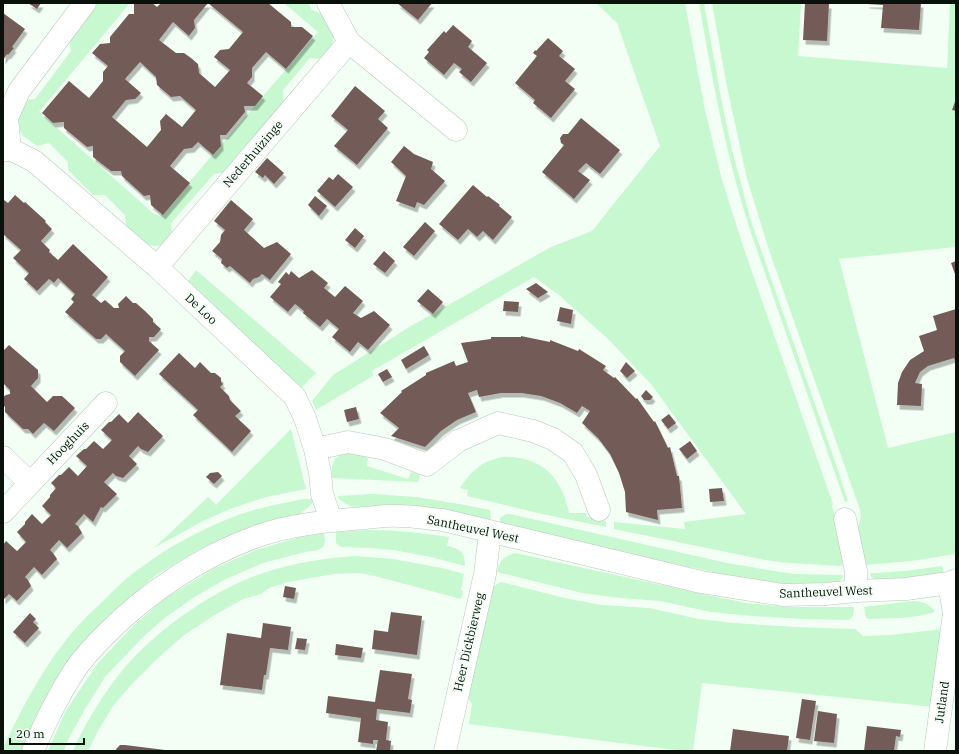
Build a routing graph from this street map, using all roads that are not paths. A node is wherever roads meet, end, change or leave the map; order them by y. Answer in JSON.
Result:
{"nodes":[{"id":1,"x":85,"y":3,"type":"edge"},
{"id":2,"x":328,"y":3,"type":"edge"},
{"id":3,"x":350,"y":42,"type":"junction"},
{"id":4,"x":456,"y":130,"type":"dead end"},
{"id":5,"x":6,"y":150,"type":"edge"},
{"id":6,"x":157,"y":267,"type":"junction"},
{"id":7,"x":106,"y":403,"type":"dead end"},
{"id":8,"x":315,"y":449,"type":"junction"},
{"id":9,"x":3,"y":457,"type":"edge"},
{"id":10,"x":30,"y":483,"type":"junction"},
{"id":11,"x":599,"y":510,"type":"dead end"},
{"id":12,"x":3,"y":512,"type":"edge"},
{"id":13,"x":846,"y":519,"type":"dead end"},
{"id":14,"x":331,"y":520,"type":"junction"},
{"id":15,"x":490,"y":532,"type":"junction"},
{"id":16,"x":953,"y":582,"type":"edge"},
{"id":17,"x":856,"y":591,"type":"junction"},
{"id":18,"x":33,"y":751,"type":"edge"},
{"id":19,"x":445,"y":751,"type":"edge"},
{"id":20,"x":935,"y":751,"type":"edge"}],
"edges":[{"from":1,"to":5,"type":"street"},
{"from":2,"to":3,"type":"street"},
{"from":3,"to":4,"type":"street"},
{"from":3,"to":6,"type":"street","name":"Nederhuizinge"},
{"from":5,"to":6,"type":"street","name":"De Loo"},
{"from":6,"to":8,"type":"street","name":"De Loo"},
{"from":7,"to":10,"type":"street","name":"Hooghuis"},
{"from":8,"to":11,"type":"street"},
{"from":8,"to":14,"type":"street","name":"De Loo"},
{"from":9,"to":10,"type":"street"},
{"from":10,"to":12,"type":"street","name":"Hooghuis"},
{"from":13,"to":17,"type":"street"},
{"from":14,"to":15,"type":"street","name":"Santheuvel West"},
{"from":14,"to":18,"type":"street","name":"Santheuvel West"},
{"from":15,"to":17,"type":"street","name":"Santheuvel West"},
{"from":15,"to":19,"type":"street","name":"Heer Dickbierweg"},
{"from":16,"to":17,"type":"street","name":"Santheuvel West"},
{"from":16,"to":20,"type":"street","name":"Jutland"}]}
